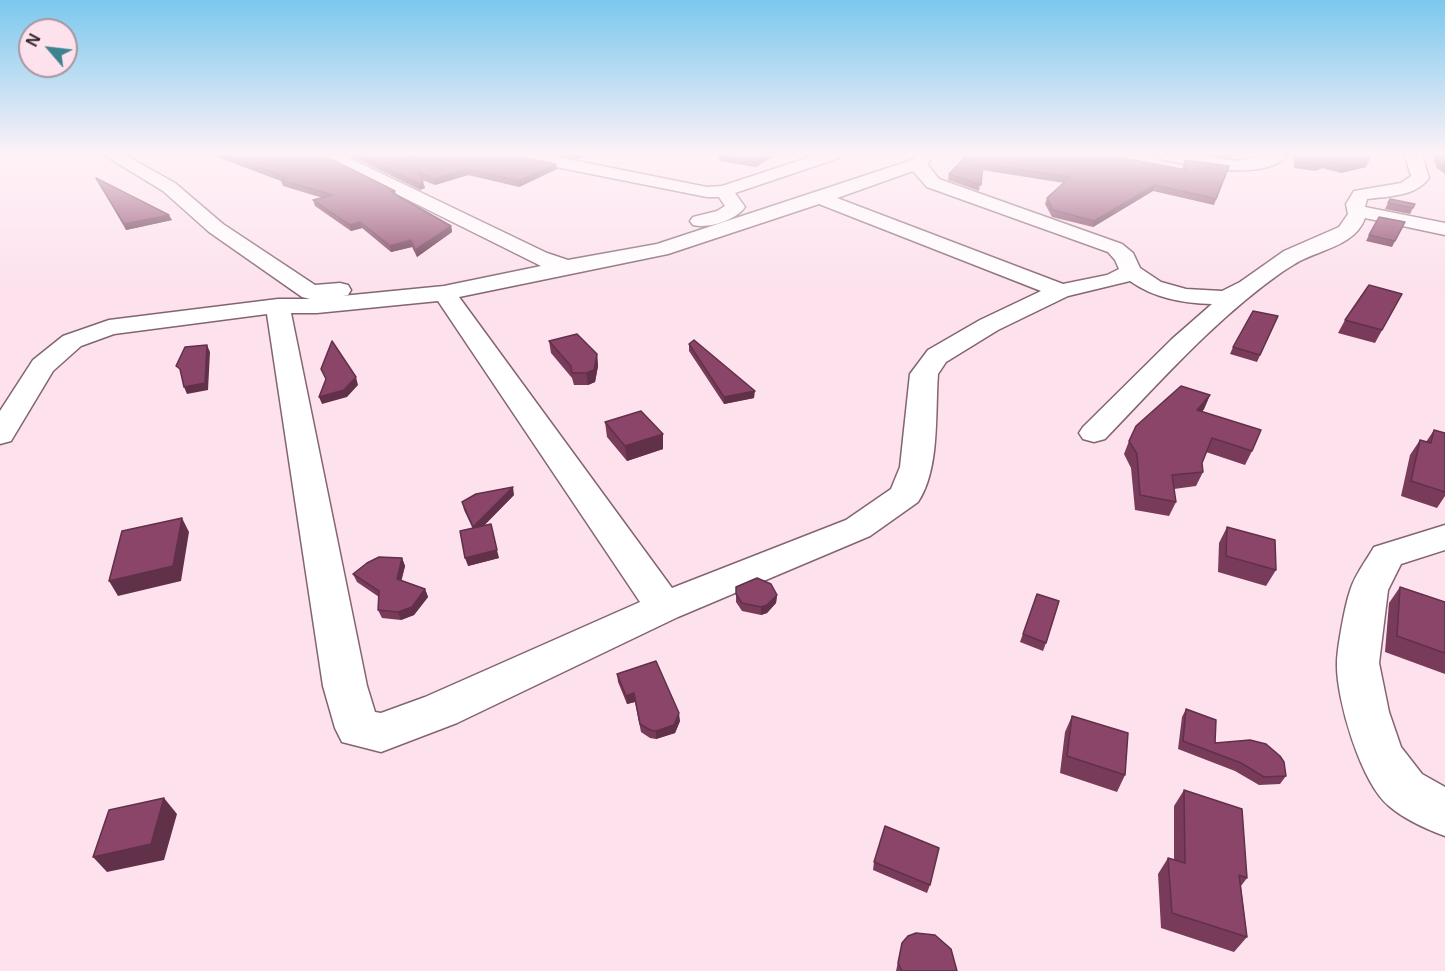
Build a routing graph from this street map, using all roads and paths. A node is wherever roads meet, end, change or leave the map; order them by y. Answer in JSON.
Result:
{"nodes":[{"id":1,"x":184,"y":200,"type":"edge"},
{"id":2,"x":422,"y":200,"type":"edge"},
{"id":3,"x":731,"y":200,"type":"edge"},
{"id":4,"x":813,"y":200,"type":"edge"},
{"id":5,"x":826,"y":200,"type":"edge"},
{"id":6,"x":981,"y":200,"type":"edge"},
{"id":7,"x":1357,"y":200,"type":"edge"},
{"id":8,"x":1358,"y":211,"type":"junction"},
{"id":9,"x":1445,"y":229,"type":"edge"},
{"id":10,"x":539,"y":258,"type":"junction"},
{"id":11,"x":567,"y":267,"type":"junction"},
{"id":12,"x":1131,"y":272,"type":"junction"},
{"id":13,"x":1247,"y":285,"type":"junction"},
{"id":14,"x":1061,"y":291,"type":"junction"},
{"id":15,"x":444,"y":293,"type":"junction"},
{"id":16,"x":278,"y":306,"type":"junction"},
{"id":17,"x":1094,"y":433,"type":"dead end"},
{"id":18,"x":0,"y":435,"type":"edge"},
{"id":19,"x":1445,"y":537,"type":"edge"},
{"id":20,"x":664,"y":608,"type":"junction"},
{"id":21,"x":1445,"y":813,"type":"edge"}],
"edges":[{"from":1,"to":10,"type":"street"},
{"from":2,"to":10,"type":"street"},
{"from":3,"to":10,"type":"street"},
{"from":4,"to":11,"type":"street"},
{"from":5,"to":14,"type":"street"},
{"from":6,"to":12,"type":"street"},
{"from":7,"to":8,"type":"street"},
{"from":8,"to":9,"type":"street"},
{"from":8,"to":13,"type":"street"},
{"from":10,"to":11,"type":"street"},
{"from":11,"to":15,"type":"street"},
{"from":12,"to":13,"type":"street"},
{"from":12,"to":14,"type":"street"},
{"from":13,"to":17,"type":"street"},
{"from":14,"to":20,"type":"street"},
{"from":15,"to":16,"type":"street"},
{"from":15,"to":20,"type":"street"},
{"from":16,"to":18,"type":"street"},
{"from":16,"to":20,"type":"street"},
{"from":19,"to":21,"type":"street"}]}
